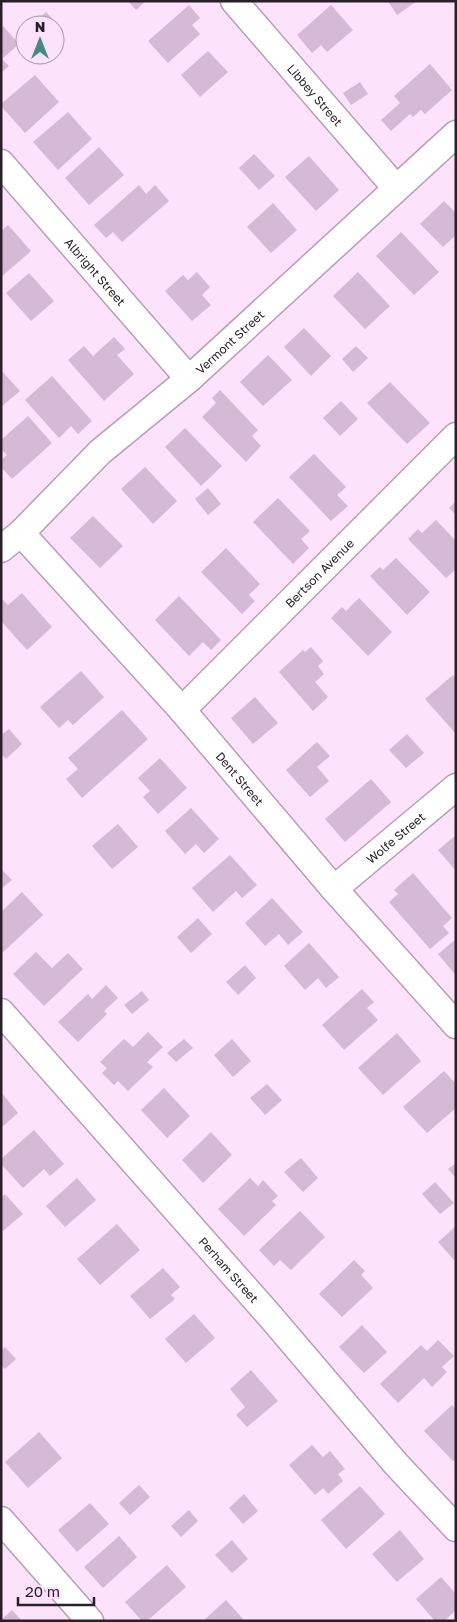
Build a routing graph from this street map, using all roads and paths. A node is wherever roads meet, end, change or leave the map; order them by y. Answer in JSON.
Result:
{"nodes":[{"id":1,"x":234,"y":1,"type":"edge"},
{"id":2,"x":456,"y":134,"type":"edge"},
{"id":3,"x":1,"y":163,"type":"edge"},
{"id":4,"x":396,"y":188,"type":"junction"},
{"id":5,"x":189,"y":379,"type":"junction"},
{"id":6,"x":456,"y":436,"type":"edge"},
{"id":7,"x":11,"y":541,"type":"edge"},
{"id":8,"x":182,"y":710,"type":"junction"},
{"id":9,"x":456,"y":787,"type":"edge"},
{"id":10,"x":334,"y":889,"type":"junction"},
{"id":11,"x":1,"y":1012,"type":"edge"},
{"id":12,"x":456,"y":1025,"type":"edge"},
{"id":13,"x":1,"y":1520,"type":"edge"},
{"id":14,"x":456,"y":1528,"type":"edge"},
{"id":15,"x":90,"y":1621,"type":"edge"}],
"edges":[{"from":1,"to":4,"type":"street","name":"Libbey Street"},
{"from":2,"to":4,"type":"street","name":"Vermont Street"},
{"from":3,"to":5,"type":"street","name":"Albright Street"},
{"from":4,"to":5,"type":"street","name":"Vermont Street"},
{"from":5,"to":7,"type":"street","name":"Vermont Street"},
{"from":6,"to":8,"type":"street","name":"Bertson Avenue"},
{"from":7,"to":8,"type":"street","name":"Dent Street"},
{"from":8,"to":10,"type":"street","name":"Dent Street"},
{"from":9,"to":10,"type":"street","name":"Wolfe Street"},
{"from":10,"to":12,"type":"street","name":"Dent Street"},
{"from":11,"to":14,"type":"street","name":"Perham Street"},
{"from":13,"to":15,"type":"street"}]}
